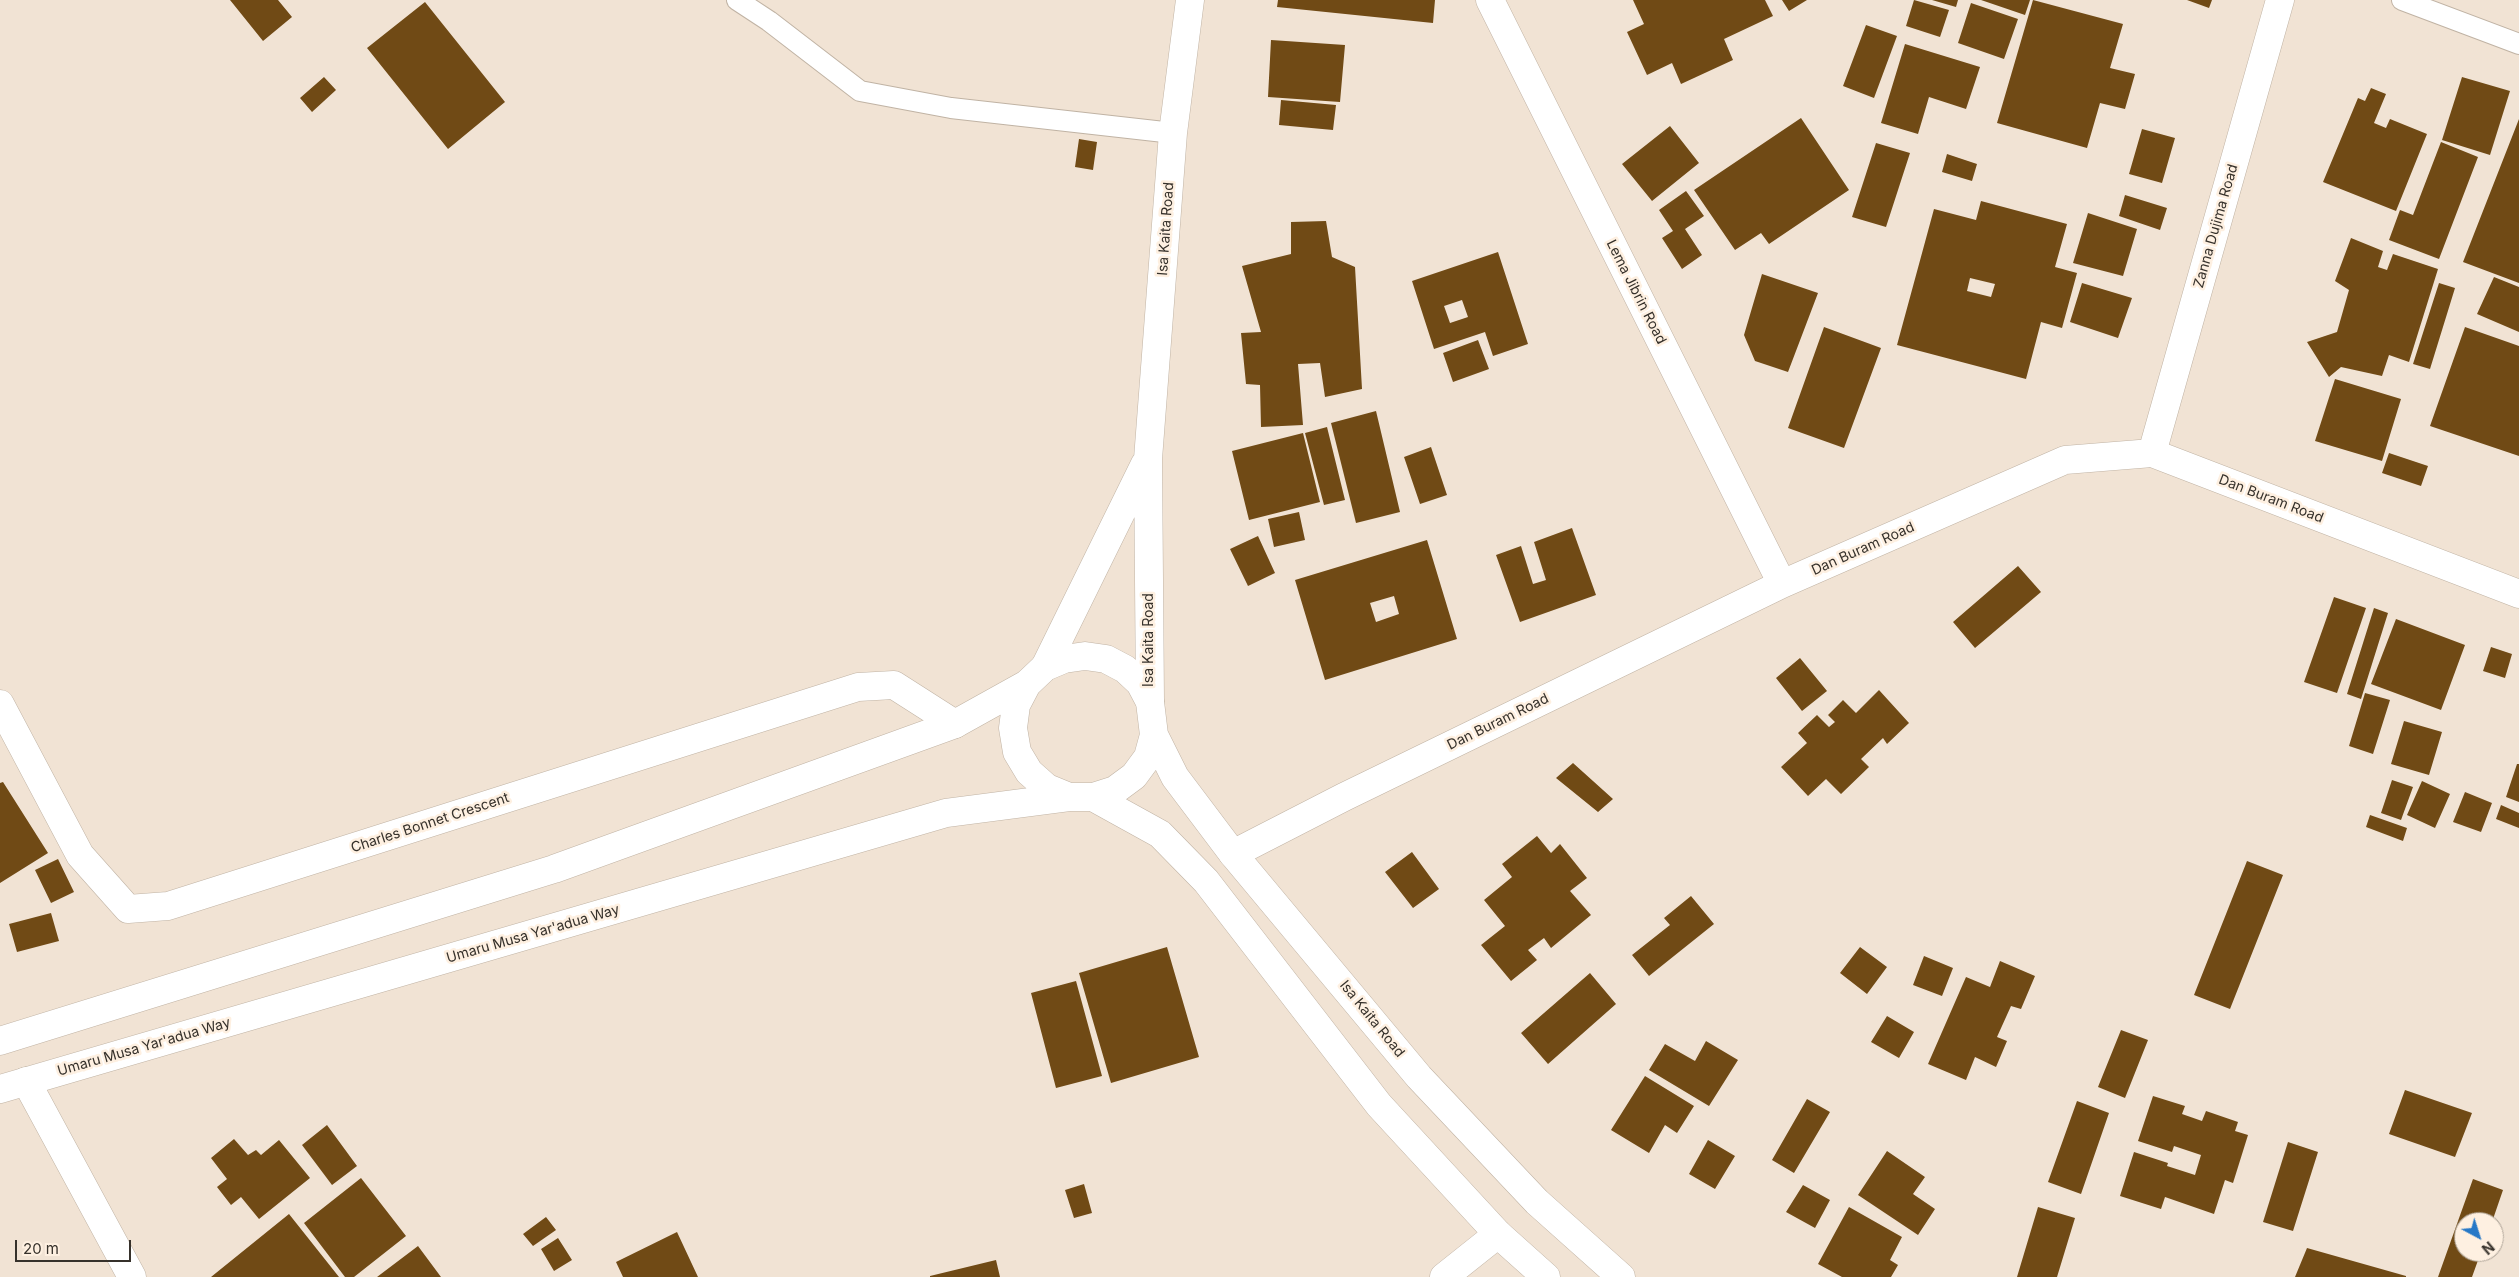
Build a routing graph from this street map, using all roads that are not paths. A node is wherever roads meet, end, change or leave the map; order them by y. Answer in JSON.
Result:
{"nodes":[{"id":1,"x":736,"y":0,"type":"edge"},
{"id":2,"x":1190,"y":0,"type":"edge"},
{"id":3,"x":1490,"y":0,"type":"edge"},
{"id":4,"x":2280,"y":0,"type":"edge"},
{"id":5,"x":2402,"y":0,"type":"edge"},
{"id":6,"x":2519,"y":44,"type":"edge"},
{"id":7,"x":1173,"y":133,"type":"junction"},
{"id":8,"x":2152,"y":453,"type":"junction"},
{"id":9,"x":1148,"y":459,"type":"junction"},
{"id":10,"x":1782,"y":584,"type":"junction"},
{"id":11,"x":2519,"y":594,"type":"edge"},
{"id":12,"x":1036,"y":676,"type":"junction"},
{"id":13,"x":1150,"y":702,"type":"junction"},
{"id":14,"x":0,"y":704,"type":"edge"},
{"id":15,"x":955,"y":724,"type":"junction"},
{"id":16,"x":1154,"y":735,"type":"junction"},
{"id":17,"x":1081,"y":797,"type":"junction"},
{"id":18,"x":1233,"y":854,"type":"junction"},
{"id":19,"x":0,"y":1041,"type":"edge"},
{"id":20,"x":26,"y":1081,"type":"junction"},
{"id":21,"x":0,"y":1089,"type":"edge"},
{"id":22,"x":1498,"y":1234,"type":"junction"},
{"id":23,"x":132,"y":1277,"type":"edge"},
{"id":24,"x":1444,"y":1277,"type":"edge"},
{"id":25,"x":1546,"y":1277,"type":"edge"},
{"id":26,"x":1621,"y":1277,"type":"edge"}],
"edges":[{"from":1,"to":7,"type":"lane"},
{"from":2,"to":7,"type":"street","name":"Isa Kaita Road"},
{"from":3,"to":10,"type":"street","name":"Lema Jibrin Road"},
{"from":4,"to":8,"type":"street","name":"Zanna Dujima Road"},
{"from":5,"to":6,"type":"lane"},
{"from":7,"to":9,"type":"street","name":"Isa Kaita Road"},
{"from":8,"to":10,"type":"street","name":"Dan Buram Road"},
{"from":8,"to":11,"type":"street","name":"Dan Buram Road"},
{"from":9,"to":12,"type":"street","name":"Isa Kaita Road"},
{"from":9,"to":13,"type":"street","name":"Isa Kaita Road"},
{"from":10,"to":18,"type":"street","name":"Dan Buram Road"},
{"from":12,"to":13,"type":"street"},
{"from":12,"to":15,"type":"street"},
{"from":12,"to":17,"type":"street"},
{"from":13,"to":16,"type":"street"},
{"from":14,"to":15,"type":"street","name":"Charles Bonnet Crescent"},
{"from":15,"to":19,"type":"street"},
{"from":16,"to":17,"type":"street"},
{"from":16,"to":18,"type":"street","name":"Isa Kaita Road"},
{"from":17,"to":20,"type":"street","name":"Umaru Musa Yar'adua Way"},
{"from":17,"to":22,"type":"street"},
{"from":18,"to":26,"type":"street","name":"Isa Kaita Road"},
{"from":20,"to":21,"type":"street","name":"Umaru Musa Yar'adua Way"},
{"from":20,"to":23,"type":"street"},
{"from":22,"to":24,"type":"street"},
{"from":22,"to":25,"type":"street"}]}
